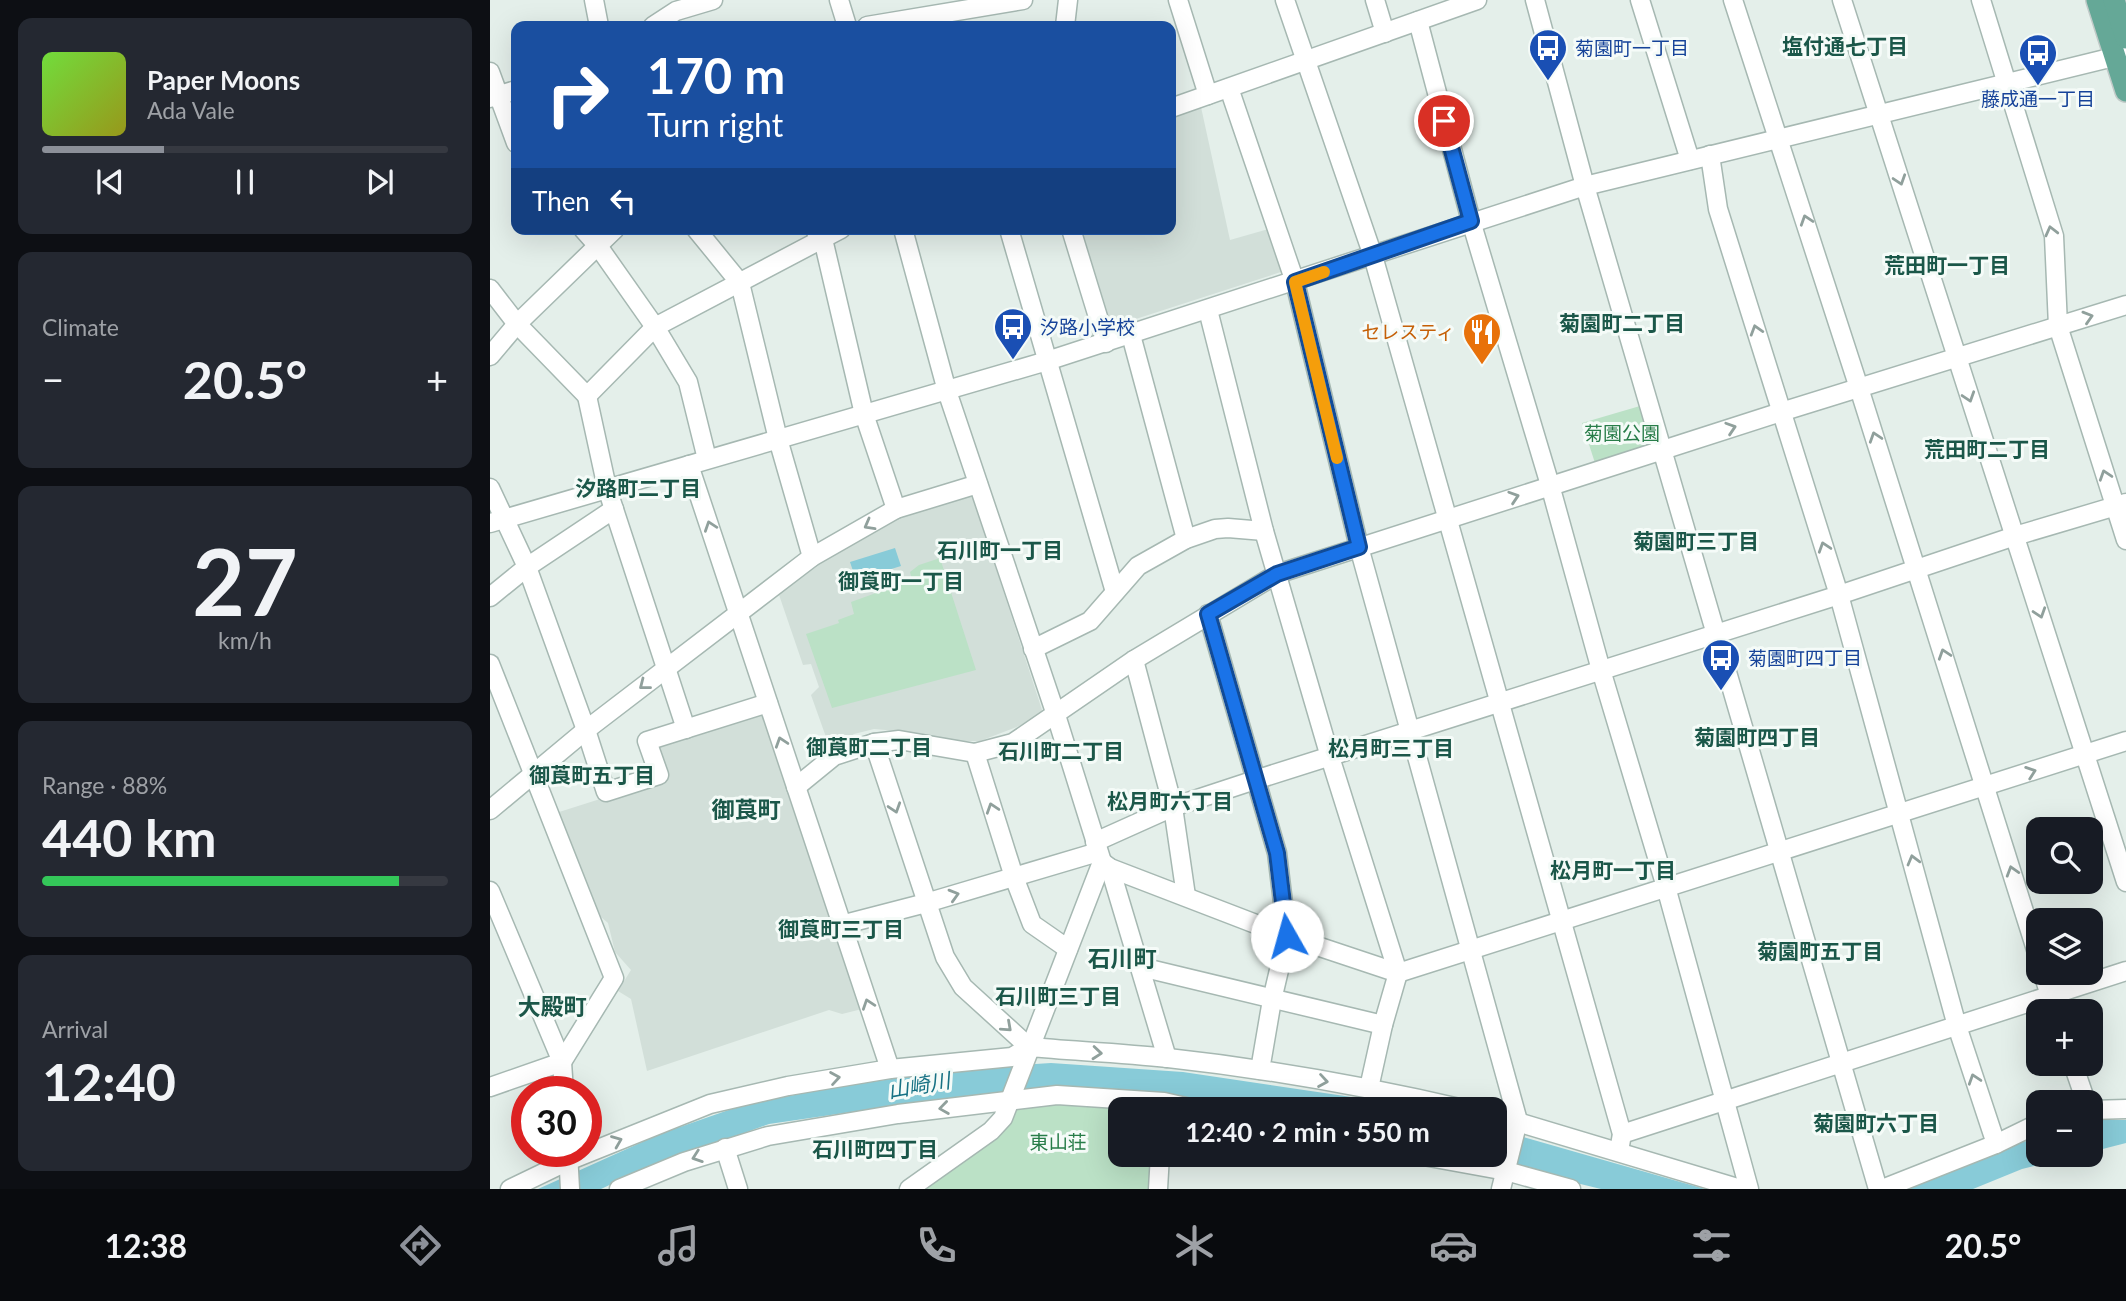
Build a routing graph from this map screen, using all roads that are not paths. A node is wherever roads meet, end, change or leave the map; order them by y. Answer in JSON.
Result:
{"nodes":[{"id":1,"x":594,"y":0,"type":"edge"},
{"id":2,"x":713,"y":0,"type":"edge"},
{"id":3,"x":1023,"y":0,"type":"edge"},
{"id":4,"x":1068,"y":0,"type":"edge"},
{"id":5,"x":1178,"y":0,"type":"edge"},
{"id":6,"x":1285,"y":0,"type":"edge"},
{"id":7,"x":1375,"y":0,"type":"edge"},
{"id":8,"x":1477,"y":0,"type":"edge"},
{"id":9,"x":1535,"y":0,"type":"edge"},
{"id":10,"x":1640,"y":0,"type":"edge"},
{"id":11,"x":1733,"y":0,"type":"edge"},
{"id":12,"x":1842,"y":0,"type":"edge"},
{"id":13,"x":1981,"y":0,"type":"edge"},
{"id":14,"x":2096,"y":0,"type":"edge"},
{"id":15,"x":2114,"y":0,"type":"edge"},
{"id":16,"x":678,"y":12,"type":"edge"},
{"id":17,"x":949,"y":13,"type":"edge"},
{"id":18,"x":597,"y":21,"type":"edge"},
{"id":19,"x":662,"y":21,"type":"edge"},
{"id":20,"x":899,"y":21,"type":"edge"},
{"id":21,"x":1066,"y":21,"type":"edge"},
{"id":22,"x":1418,"y":21,"type":"junction"},
{"id":23,"x":1385,"y":33,"type":"junction"},
{"id":24,"x":2126,"y":38,"type":"edge"},
{"id":25,"x":2121,"y":56,"type":"edge"},
{"id":26,"x":1306,"y":61,"type":"junction"},
{"id":27,"x":490,"y":72,"type":"edge"},
{"id":28,"x":2005,"y":83,"type":"junction"},
{"id":29,"x":1229,"y":88,"type":"junction"},
{"id":30,"x":2126,"y":91,"type":"edge"},
{"id":31,"x":511,"y":92,"type":"edge"},
{"id":32,"x":1208,"y":95,"type":"junction"},
{"id":33,"x":494,"y":97,"type":"edge"},
{"id":34,"x":1176,"y":106,"type":"edge"},
{"id":35,"x":1879,"y":115,"type":"junction"},
{"id":36,"x":511,"y":133,"type":"edge"},
{"id":37,"x":1780,"y":138,"type":"junction"},
{"id":38,"x":1710,"y":155,"type":"junction"},
{"id":39,"x":1690,"y":160,"type":"junction"},
{"id":40,"x":1585,"y":186,"type":"junction"},
{"id":41,"x":1471,"y":221,"type":"junction"},
{"id":42,"x":588,"y":235,"type":"edge"},
{"id":43,"x":609,"y":235,"type":"edge"},
{"id":44,"x":701,"y":235,"type":"edge"},
{"id":45,"x":817,"y":235,"type":"edge"},
{"id":46,"x":819,"y":235,"type":"edge"},
{"id":47,"x":906,"y":235,"type":"edge"},
{"id":48,"x":1011,"y":235,"type":"edge"},
{"id":49,"x":1073,"y":235,"type":"edge"},
{"id":50,"x":598,"y":246,"type":"junction"},
{"id":51,"x":1373,"y":256,"type":"junction"},
{"id":52,"x":1295,"y":282,"type":"junction"},
{"id":53,"x":740,"y":283,"type":"junction"},
{"id":54,"x":490,"y":289,"type":"edge"},
{"id":55,"x":2126,"y":305,"type":"edge"},
{"id":56,"x":1208,"y":310,"type":"junction"},
{"id":57,"x":517,"y":324,"type":"junction"},
{"id":58,"x":2058,"y":326,"type":"junction"},
{"id":59,"x":655,"y":327,"type":"junction"},
{"id":60,"x":1131,"y":335,"type":"junction"},
{"id":61,"x":1106,"y":343,"type":"junction"},
{"id":62,"x":490,"y":356,"type":"edge"},
{"id":63,"x":1957,"y":358,"type":"junction"},
{"id":64,"x":1047,"y":361,"type":"junction"},
{"id":65,"x":1859,"y":387,"type":"junction"},
{"id":66,"x":947,"y":391,"type":"junction"},
{"id":67,"x":587,"y":396,"type":"junction"},
{"id":68,"x":1781,"y":412,"type":"junction"},
{"id":69,"x":864,"y":414,"type":"junction"},
{"id":70,"x":778,"y":439,"type":"junction"},
{"id":71,"x":1664,"y":450,"type":"junction"},
{"id":72,"x":707,"y":460,"type":"junction"},
{"id":73,"x":689,"y":465,"type":"junction"},
{"id":74,"x":978,"y":484,"type":"junction"},
{"id":75,"x":1550,"y":485,"type":"junction"},
{"id":76,"x":490,"y":488,"type":"edge"},
{"id":77,"x":607,"y":488,"type":"junction"},
{"id":78,"x":2120,"y":505,"type":"edge"},
{"id":79,"x":614,"y":509,"type":"junction"},
{"id":80,"x":897,"y":509,"type":"junction"},
{"id":81,"x":1449,"y":518,"type":"junction"},
{"id":82,"x":497,"y":521,"type":"edge"},
{"id":83,"x":1264,"y":531,"type":"junction"},
{"id":84,"x":2015,"y":536,"type":"junction"},
{"id":85,"x":1186,"y":539,"type":"junction"},
{"id":86,"x":2126,"y":540,"type":"edge"},
{"id":87,"x":1359,"y":547,"type":"junction"},
{"id":88,"x":811,"y":557,"type":"junction"},
{"id":89,"x":527,"y":567,"type":"junction"},
{"id":90,"x":1917,"y":569,"type":"junction"},
{"id":91,"x":1277,"y":574,"type":"junction"},
{"id":92,"x":1115,"y":592,"type":"junction"},
{"id":93,"x":1839,"y":595,"type":"junction"},
{"id":94,"x":490,"y":597,"type":"edge"},
{"id":95,"x":739,"y":612,"type":"junction"},
{"id":96,"x":1208,"y":614,"type":"junction"},
{"id":97,"x":1716,"y":634,"type":"junction"},
{"id":98,"x":1033,"y":649,"type":"junction"},
{"id":99,"x":1134,"y":660,"type":"junction"},
{"id":100,"x":490,"y":664,"type":"edge"},
{"id":101,"x":666,"y":668,"type":"junction"},
{"id":102,"x":1601,"y":670,"type":"junction"},
{"id":103,"x":1499,"y":702,"type":"junction"},
{"id":104,"x":768,"y":703,"type":"junction"},
{"id":105,"x":1056,"y":715,"type":"junction"},
{"id":106,"x":686,"y":729,"type":"junction"},
{"id":107,"x":586,"y":730,"type":"junction"},
{"id":108,"x":1409,"y":731,"type":"junction"},
{"id":109,"x":2126,"y":741,"type":"edge"},
{"id":110,"x":874,"y":743,"type":"junction"},
{"id":111,"x":975,"y":753,"type":"junction"},
{"id":112,"x":2085,"y":754,"type":"junction"},
{"id":113,"x":1330,"y":757,"type":"junction"},
{"id":114,"x":534,"y":773,"type":"junction"},
{"id":115,"x":1255,"y":780,"type":"junction"},
{"id":116,"x":796,"y":786,"type":"junction"},
{"id":117,"x":1986,"y":787,"type":"junction"},
{"id":118,"x":1173,"y":807,"type":"junction"},
{"id":119,"x":490,"y":810,"type":"edge"},
{"id":120,"x":1900,"y":812,"type":"junction"},
{"id":121,"x":1779,"y":851,"type":"junction"},
{"id":122,"x":1101,"y":856,"type":"junction"},
{"id":123,"x":1014,"y":877,"type":"junction"},
{"id":124,"x":2126,"y":882,"type":"edge"},
{"id":125,"x":1666,"y":887,"type":"junction"},
{"id":126,"x":490,"y":891,"type":"edge"},
{"id":127,"x":1186,"y":895,"type":"junction"},
{"id":128,"x":926,"y":903,"type":"junction"},
{"id":129,"x":2026,"y":917,"type":"edge"},
{"id":130,"x":1562,"y":921,"type":"junction"},
{"id":131,"x":841,"y":925,"type":"junction"},
{"id":132,"x":1287,"y":936,"type":"junction"},
{"id":133,"x":1068,"y":949,"type":"junction"},
{"id":134,"x":1471,"y":950,"type":"junction"},
{"id":135,"x":1142,"y":967,"type":"junction"},
{"id":136,"x":2126,"y":971,"type":"edge"},
{"id":137,"x":1398,"y":973,"type":"junction"},
{"id":138,"x":2061,"y":999,"type":"edge"},
{"id":139,"x":1272,"y":1000,"type":"junction"},
{"id":140,"x":2026,"y":1009,"type":"edge"},
{"id":141,"x":1383,"y":1025,"type":"junction"},
{"id":142,"x":1957,"y":1026,"type":"junction"},
{"id":143,"x":1026,"y":1056,"type":"junction"},
{"id":144,"x":1167,"y":1058,"type":"junction"},
{"id":145,"x":562,"y":1062,"type":"junction"},
{"id":146,"x":1840,"y":1064,"type":"junction"},
{"id":147,"x":890,"y":1069,"type":"junction"},
{"id":148,"x":1260,"y":1070,"type":"junction"},
{"id":149,"x":563,"y":1076,"type":"edge"},
{"id":150,"x":490,"y":1087,"type":"edge"},
{"id":151,"x":1369,"y":1088,"type":"junction"},
{"id":152,"x":1013,"y":1096,"type":"junction"},
{"id":153,"x":1410,"y":1097,"type":"edge"},
{"id":154,"x":1108,"y":1100,"type":"edge"},
{"id":155,"x":1725,"y":1100,"type":"junction"},
{"id":156,"x":2126,"y":1109,"type":"edge"},
{"id":157,"x":2103,"y":1110,"type":"edge"},
{"id":158,"x":1507,"y":1121,"type":"edge"},
{"id":159,"x":1517,"y":1126,"type":"junction"},
{"id":160,"x":2026,"y":1130,"type":"edge"},
{"id":161,"x":1621,"y":1143,"type":"junction"},
{"id":162,"x":1996,"y":1144,"type":"junction"},
{"id":163,"x":602,"y":1147,"type":"edge"},
{"id":164,"x":726,"y":1148,"type":"junction"},
{"id":165,"x":554,"y":1167,"type":"edge"},
{"id":166,"x":568,"y":1167,"type":"edge"},
{"id":167,"x":1159,"y":1167,"type":"edge"},
{"id":168,"x":1494,"y":1167,"type":"edge"},
{"id":169,"x":1506,"y":1169,"type":"junction"},
{"id":170,"x":510,"y":1189,"type":"edge"},
{"id":171,"x":570,"y":1189,"type":"edge"},
{"id":172,"x":619,"y":1189,"type":"edge"},
{"id":173,"x":738,"y":1189,"type":"edge"},
{"id":174,"x":910,"y":1189,"type":"edge"},
{"id":175,"x":1158,"y":1189,"type":"edge"},
{"id":176,"x":1501,"y":1189,"type":"edge"},
{"id":177,"x":1571,"y":1189,"type":"edge"},
{"id":178,"x":1741,"y":1189,"type":"edge"},
{"id":179,"x":1749,"y":1189,"type":"edge"},
{"id":180,"x":1880,"y":1189,"type":"edge"}],
"edges":[{"from":1,"to":18,"type":"street"},
{"from":2,"to":16,"type":"street"},
{"from":3,"to":17,"type":"street"},
{"from":4,"to":21,"type":"street"},
{"from":5,"to":32,"type":"street"},
{"from":6,"to":26,"type":"street"},
{"from":7,"to":23,"type":"street"},
{"from":8,"to":22,"type":"street"},
{"from":9,"to":40,"type":"street"},
{"from":10,"to":39,"type":"street"},
{"from":11,"to":37,"type":"street"},
{"from":12,"to":35,"type":"street"},
{"from":13,"to":28,"type":"street"},
{"from":14,"to":25,"type":"main road"},
{"from":15,"to":24,"type":"main road"},
{"from":16,"to":19,"type":"street"},
{"from":17,"to":20,"type":"street"},
{"from":22,"to":23,"type":"street"},
{"from":22,"to":41,"type":"street"},
{"from":23,"to":26,"type":"street"},
{"from":25,"to":28,"type":"street"},
{"from":25,"to":30,"type":"main road"},
{"from":26,"to":29,"type":"street"},
{"from":26,"to":51,"type":"street"},
{"from":27,"to":33,"type":"street"},
{"from":28,"to":35,"type":"street"},
{"from":58,"to":28,"type":"street","one_way":true},
{"from":29,"to":32,"type":"street"},
{"from":29,"to":52,"type":"street"},
{"from":31,"to":33,"type":"street"},
{"from":32,"to":34,"type":"street"},
{"from":33,"to":36,"type":"street"},
{"from":35,"to":37,"type":"street"},
{"from":35,"to":63,"type":"street","one_way":true},
{"from":37,"to":38,"type":"street"},
{"from":65,"to":37,"type":"street","one_way":true},
{"from":38,"to":39,"type":"street"},
{"from":68,"to":38,"type":"street","one_way":true},
{"from":39,"to":40,"type":"street"},
{"from":40,"to":41,"type":"street"},
{"from":40,"to":71,"type":"street"},
{"from":41,"to":51,"type":"street"},
{"from":41,"to":75,"type":"street"},
{"from":42,"to":50,"type":"street"},
{"from":43,"to":50,"type":"street"},
{"from":44,"to":53,"type":"street"},
{"from":45,"to":53,"type":"street"},
{"from":46,"to":69,"type":"street"},
{"from":47,"to":66,"type":"street"},
{"from":48,"to":64,"type":"street"},
{"from":49,"to":61,"type":"street"},
{"from":50,"to":57,"type":"street"},
{"from":50,"to":59,"type":"street"},
{"from":51,"to":52,"type":"street"},
{"from":51,"to":81,"type":"street"},
{"from":52,"to":56,"type":"street"},
{"from":52,"to":87,"type":"street"},
{"from":53,"to":59,"type":"street"},
{"from":53,"to":70,"type":"street"},
{"from":54,"to":57,"type":"street"},
{"from":58,"to":55,"type":"street","one_way":true},
{"from":56,"to":60,"type":"street"},
{"from":56,"to":83,"type":"street"},
{"from":57,"to":62,"type":"street"},
{"from":57,"to":67,"type":"street"},
{"from":58,"to":63,"type":"street"},
{"from":78,"to":58,"type":"street","one_way":true},
{"from":59,"to":67,"type":"street"},
{"from":59,"to":72,"type":"street"},
{"from":60,"to":61,"type":"street"},
{"from":60,"to":85,"type":"street"},
{"from":61,"to":64,"type":"street"},
{"from":63,"to":65,"type":"street"},
{"from":63,"to":84,"type":"street","one_way":true},
{"from":64,"to":66,"type":"street"},
{"from":64,"to":92,"type":"street"},
{"from":65,"to":68,"type":"street"},
{"from":90,"to":65,"type":"street","one_way":true},
{"from":66,"to":69,"type":"street"},
{"from":66,"to":74,"type":"street"},
{"from":67,"to":77,"type":"street"},
{"from":71,"to":68,"type":"street","one_way":true},
{"from":93,"to":68,"type":"street","one_way":true},
{"from":69,"to":70,"type":"street"},
{"from":69,"to":80,"type":"street"},
{"from":70,"to":72,"type":"street"},
{"from":70,"to":88,"type":"street"},
{"from":71,"to":75,"type":"street"},
{"from":71,"to":97,"type":"street"},
{"from":72,"to":73,"type":"street"},
{"from":73,"to":77,"type":"street"},
{"from":95,"to":73,"type":"street","one_way":true},
{"from":74,"to":80,"type":"street"},
{"from":74,"to":98,"type":"street"},
{"from":81,"to":75,"type":"street","one_way":true},
{"from":75,"to":102,"type":"street"},
{"from":76,"to":82,"type":"street"},
{"from":77,"to":79,"type":"street"},
{"from":77,"to":82,"type":"street"},
{"from":78,"to":84,"type":"street"},
{"from":78,"to":86,"type":"street"},
{"from":79,"to":89,"type":"street"},
{"from":79,"to":101,"type":"street"},
{"from":80,"to":88,"type":"street","one_way":true},
{"from":81,"to":87,"type":"street"},
{"from":81,"to":103,"type":"street"},
{"from":82,"to":89,"type":"street"},
{"from":83,"to":85,"type":"street"},
{"from":83,"to":91,"type":"street"},
{"from":84,"to":90,"type":"street"},
{"from":84,"to":112,"type":"street","one_way":true},
{"from":85,"to":92,"type":"street"},
{"from":87,"to":91,"type":"street"},
{"from":87,"to":108,"type":"street"},
{"from":88,"to":95,"type":"street"},
{"from":89,"to":94,"type":"street"},
{"from":89,"to":107,"type":"street"},
{"from":90,"to":93,"type":"street"},
{"from":117,"to":90,"type":"street","one_way":true},
{"from":91,"to":96,"type":"street"},
{"from":91,"to":113,"type":"street"},
{"from":92,"to":98,"type":"street"},
{"from":93,"to":97,"type":"street"},
{"from":93,"to":120,"type":"street"},
{"from":95,"to":101,"type":"street"},
{"from":95,"to":104,"type":"street"},
{"from":96,"to":99,"type":"street"},
{"from":96,"to":115,"type":"street"},
{"from":97,"to":102,"type":"street"},
{"from":97,"to":121,"type":"street"},
{"from":98,"to":105,"type":"street"},
{"from":99,"to":105,"type":"street"},
{"from":99,"to":118,"type":"street"},
{"from":100,"to":114,"type":"street"},
{"from":101,"to":106,"type":"street"},
{"from":101,"to":107,"type":"street","one_way":true},
{"from":102,"to":103,"type":"street"},
{"from":102,"to":125,"type":"street"},
{"from":103,"to":108,"type":"street"},
{"from":103,"to":130,"type":"street"},
{"from":104,"to":106,"type":"street"},
{"from":116,"to":104,"type":"street","one_way":true},
{"from":105,"to":111,"type":"street"},
{"from":105,"to":122,"type":"street"},
{"from":106,"to":107,"type":"street"},
{"from":107,"to":114,"type":"street"},
{"from":108,"to":113,"type":"street"},
{"from":108,"to":134,"type":"street"},
{"from":109,"to":112,"type":"street"},
{"from":110,"to":111,"type":"street"},
{"from":110,"to":116,"type":"street"},
{"from":110,"to":128,"type":"street","one_way":true},
{"from":123,"to":111,"type":"street","one_way":true},
{"from":117,"to":112,"type":"street","one_way":true},
{"from":112,"to":124,"type":"street"},
{"from":113,"to":115,"type":"street"},
{"from":113,"to":137,"type":"street"},
{"from":114,"to":119,"type":"street"},
{"from":114,"to":145,"type":"street"},
{"from":115,"to":118,"type":"street"},
{"from":115,"to":132,"type":"street"},
{"from":116,"to":131,"type":"street"},
{"from":117,"to":120,"type":"street"},
{"from":129,"to":117,"type":"street","one_way":true},
{"from":118,"to":122,"type":"street"},
{"from":118,"to":127,"type":"street"},
{"from":120,"to":121,"type":"street"},
{"from":142,"to":120,"type":"street","one_way":true},
{"from":121,"to":125,"type":"street"},
{"from":121,"to":146,"type":"street"},
{"from":122,"to":123,"type":"street"},
{"from":122,"to":127,"type":"street"},
{"from":122,"to":133,"type":"street"},
{"from":122,"to":135,"type":"street"},
{"from":128,"to":123,"type":"street","one_way":true},
{"from":123,"to":133,"type":"street"},
{"from":125,"to":130,"type":"street"},
{"from":125,"to":155,"type":"street"},
{"from":126,"to":145,"type":"street"},
{"from":127,"to":132,"type":"street"},
{"from":128,"to":131,"type":"street"},
{"from":128,"to":143,"type":"street","one_way":true},
{"from":130,"to":134,"type":"street"},
{"from":130,"to":161,"type":"street"},
{"from":147,"to":131,"type":"street","one_way":true},
{"from":132,"to":137,"type":"street"},
{"from":132,"to":139,"type":"street"},
{"from":133,"to":143,"type":"street"},
{"from":134,"to":137,"type":"street"},
{"from":134,"to":159,"type":"street"},
{"from":135,"to":139,"type":"street"},
{"from":135,"to":144,"type":"street"},
{"from":136,"to":138,"type":"street"},
{"from":137,"to":141,"type":"street"},
{"from":139,"to":141,"type":"street"},
{"from":139,"to":148,"type":"street"},
{"from":140,"to":142,"type":"street"},
{"from":141,"to":151,"type":"street"},
{"from":142,"to":146,"type":"street"},
{"from":162,"to":142,"type":"street","one_way":true},
{"from":143,"to":144,"type":"street","one_way":true},
{"from":143,"to":147,"type":"street"},
{"from":143,"to":152,"type":"street"},
{"from":144,"to":148,"type":"street"},
{"from":145,"to":149,"type":"street"},
{"from":145,"to":150,"type":"street"},
{"from":146,"to":155,"type":"street"},
{"from":146,"to":180,"type":"street"},
{"from":163,"to":147,"type":"street","one_way":true},
{"from":148,"to":151,"type":"street","one_way":true},
{"from":151,"to":153,"type":"street"},
{"from":152,"to":154,"type":"street"},
{"from":152,"to":164,"type":"street","one_way":true},
{"from":152,"to":174,"type":"street"},
{"from":155,"to":161,"type":"street"},
{"from":155,"to":179,"type":"street"},
{"from":156,"to":157,"type":"street"},
{"from":158,"to":159,"type":"street"},
{"from":159,"to":161,"type":"street"},
{"from":159,"to":169,"type":"street"},
{"from":160,"to":162,"type":"street"},
{"from":161,"to":178,"type":"street"},
{"from":162,"to":180,"type":"street"},
{"from":164,"to":172,"type":"street","one_way":true},
{"from":164,"to":173,"type":"street"},
{"from":165,"to":170,"type":"street"},
{"from":166,"to":171,"type":"street"},
{"from":167,"to":175,"type":"street"},
{"from":168,"to":169,"type":"street"},
{"from":169,"to":176,"type":"street"},
{"from":169,"to":177,"type":"street"}]}
